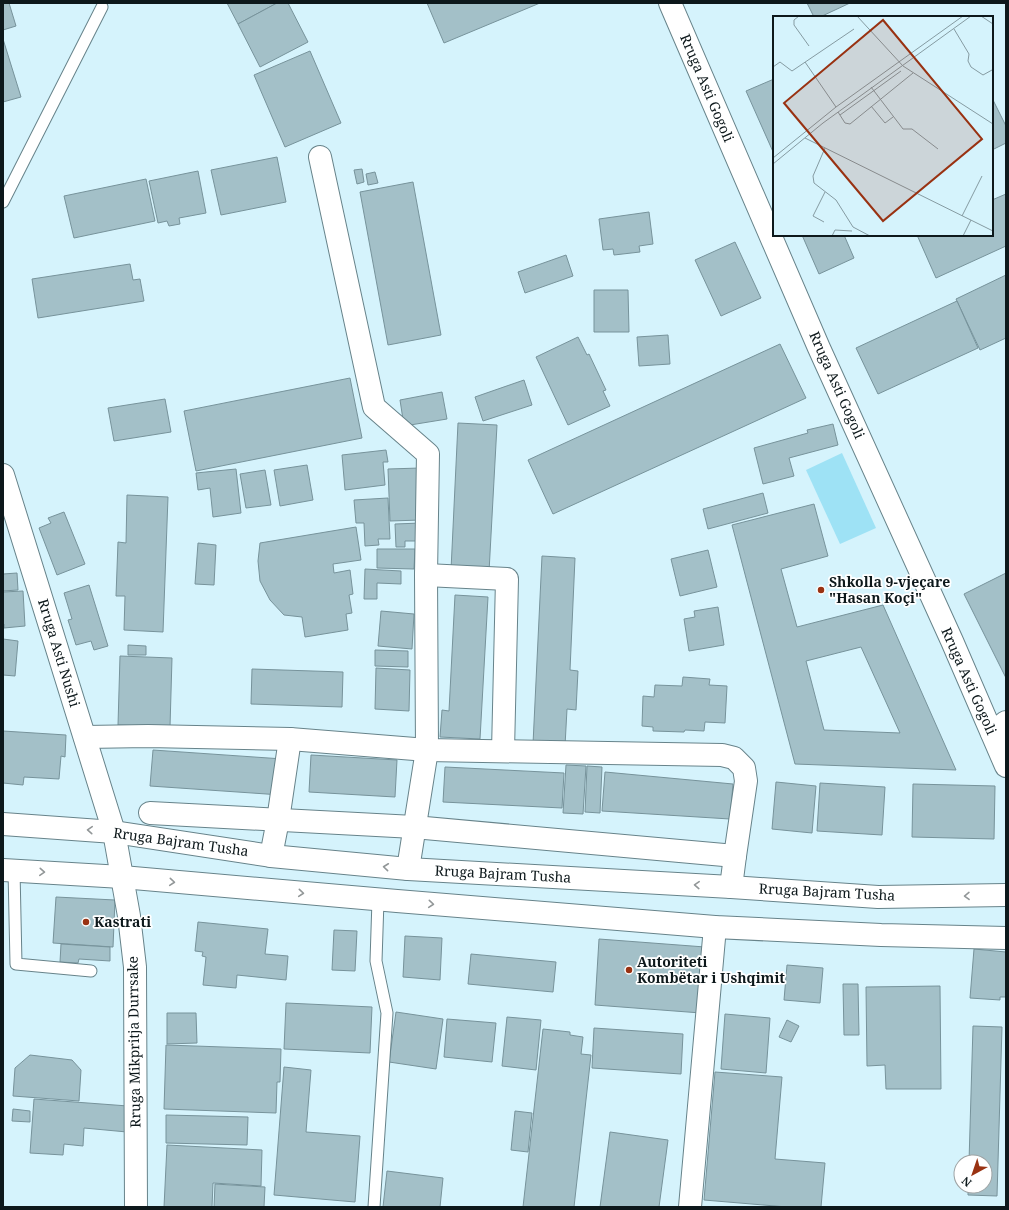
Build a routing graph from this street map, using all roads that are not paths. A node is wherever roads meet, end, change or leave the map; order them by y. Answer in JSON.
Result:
{"nodes":[{"id":1,"x":670,"y":3,"type":"edge"},
{"id":2,"x":102,"y":7,"type":"dead end"},
{"id":3,"x":320,"y":158,"type":"dead end"},
{"id":4,"x":3,"y":202,"type":"edge"},
{"id":5,"x":3,"y":475,"type":"edge"},
{"id":6,"x":426,"y":575,"type":"junction"},
{"id":7,"x":999,"y":727,"type":"edge"},
{"id":8,"x":85,"y":737,"type":"junction"},
{"id":9,"x":290,"y":739,"type":"junction"},
{"id":10,"x":427,"y":750,"type":"junction"},
{"id":11,"x":503,"y":751,"type":"junction"},
{"id":12,"x":1006,"y":766,"type":"edge"},
{"id":13,"x":150,"y":813,"type":"dead end"},
{"id":14,"x":278,"y":820,"type":"junction"},
{"id":15,"x":3,"y":824,"type":"edge"},
{"id":16,"x":414,"y":827,"type":"junction"},
{"id":17,"x":114,"y":832,"type":"junction"},
{"id":18,"x":271,"y":856,"type":"junction"},
{"id":19,"x":735,"y":856,"type":"junction"},
{"id":20,"x":408,"y":869,"type":"junction"},
{"id":21,"x":9,"y":870,"type":"edge"},
{"id":22,"x":122,"y":878,"type":"junction"},
{"id":23,"x":731,"y":887,"type":"junction"},
{"id":24,"x":1006,"y":895,"type":"edge"},
{"id":25,"x":378,"y":900,"type":"junction"},
{"id":26,"x":715,"y":927,"type":"junction"},
{"id":27,"x":1006,"y":938,"type":"edge"},
{"id":28,"x":91,"y":971,"type":"dead end"},
{"id":29,"x":136,"y":1207,"type":"edge"},
{"id":30,"x":374,"y":1207,"type":"edge"},
{"id":31,"x":690,"y":1207,"type":"edge"}],
"edges":[{"from":1,"to":7,"type":"street","name":"Rruga Asti Gogoli"},
{"from":2,"to":4,"type":"lane"},
{"from":3,"to":6,"type":"street"},
{"from":5,"to":8,"type":"street","name":"Rruga Asti Nushi"},
{"from":6,"to":10,"type":"street"},
{"from":6,"to":11,"type":"street"},
{"from":7,"to":12,"type":"street","name":"Rruga Asti Gogoli"},
{"from":8,"to":9,"type":"street"},
{"from":8,"to":17,"type":"street","name":"Rruga Asti Nushi"},
{"from":9,"to":10,"type":"street"},
{"from":9,"to":14,"type":"street"},
{"from":10,"to":11,"type":"street"},
{"from":10,"to":16,"type":"street"},
{"from":11,"to":19,"type":"street"},
{"from":13,"to":14,"type":"street"},
{"from":14,"to":16,"type":"street"},
{"from":14,"to":18,"type":"street"},
{"from":17,"to":15,"type":"street","name":"Rruga Bajram Tusha","one_way":true},
{"from":16,"to":19,"type":"street"},
{"from":16,"to":20,"type":"street"},
{"from":17,"to":18,"type":"street","name":"Rruga Bajram Tusha"},
{"from":17,"to":22,"type":"street","name":"Rruga Mikpritja Durrsake"},
{"from":20,"to":18,"type":"street","name":"Rruga Bajram Tusha","one_way":true},
{"from":19,"to":23,"type":"street"},
{"from":23,"to":20,"type":"street","name":"Rruga Bajram Tusha","one_way":true},
{"from":21,"to":22,"type":"street","one_way":true},
{"from":21,"to":28,"type":"lane"},
{"from":22,"to":25,"type":"street","one_way":true},
{"from":22,"to":29,"type":"street","name":"Rruga Mikpritja Durrsake"},
{"from":24,"to":23,"type":"street","name":"Rruga Bajram Tusha","one_way":true},
{"from":25,"to":26,"type":"street","one_way":true},
{"from":25,"to":30,"type":"lane"},
{"from":26,"to":27,"type":"street"},
{"from":26,"to":31,"type":"street"}]}
